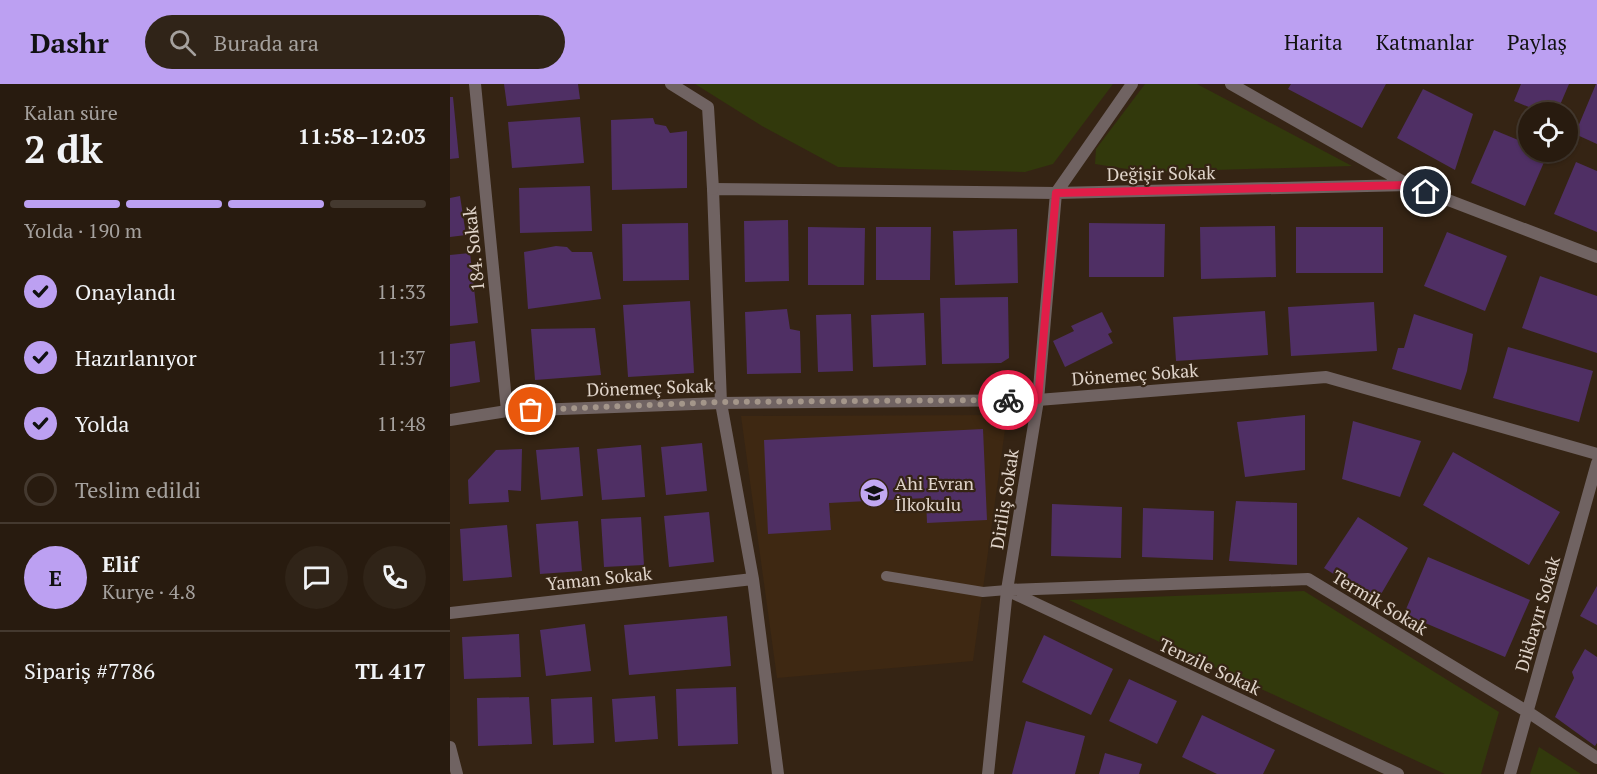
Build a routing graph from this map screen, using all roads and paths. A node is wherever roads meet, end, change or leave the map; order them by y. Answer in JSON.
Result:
{"nodes":[{"id":1,"x":475,"y":84,"type":"edge"},
{"id":2,"x":671,"y":84,"type":"edge"},
{"id":3,"x":1132,"y":84,"type":"edge"},
{"id":4,"x":1231,"y":84,"type":"edge"},
{"id":5,"x":1409,"y":185,"type":"junction"},
{"id":6,"x":713,"y":189,"type":"junction"},
{"id":7,"x":1056,"y":193,"type":"junction"},
{"id":8,"x":1597,"y":257,"type":"edge"},
{"id":9,"x":1038,"y":400,"type":"junction"},
{"id":10,"x":721,"y":402,"type":"junction"},
{"id":11,"x":507,"y":411,"type":"junction"},
{"id":12,"x":450,"y":420,"type":"edge"},
{"id":13,"x":1597,"y":454,"type":"edge"},
{"id":14,"x":1597,"y":463,"type":"edge"},
{"id":15,"x":1594,"y":493,"type":"edge"},
{"id":16,"x":886,"y":576,"type":"dead end"},
{"id":17,"x":753,"y":579,"type":"junction"},
{"id":18,"x":1007,"y":590,"type":"junction"},
{"id":19,"x":450,"y":613,"type":"edge"},
{"id":20,"x":1528,"y":712,"type":"junction"},
{"id":21,"x":450,"y":747,"type":"edge"},
{"id":22,"x":1597,"y":758,"type":"edge"},
{"id":23,"x":450,"y":762,"type":"edge"},
{"id":24,"x":457,"y":774,"type":"edge"},
{"id":25,"x":778,"y":774,"type":"edge"},
{"id":26,"x":987,"y":774,"type":"edge"},
{"id":27,"x":1398,"y":774,"type":"edge"},
{"id":28,"x":1510,"y":774,"type":"edge"}],
"edges":[{"from":1,"to":11,"type":"street","name":"184. Sokak"},
{"from":2,"to":6,"type":"street"},
{"from":3,"to":7,"type":"street"},
{"from":4,"to":5,"type":"street"},
{"from":5,"to":7,"type":"street","name":"Değişir Sokak"},
{"from":5,"to":8,"type":"street","name":"Değişir Sokak"},
{"from":6,"to":7,"type":"street","name":"Değişir Sokak"},
{"from":6,"to":10,"type":"street"},
{"from":7,"to":9,"type":"street","name":"Diriliş Sokak"},
{"from":9,"to":10,"type":"street","name":"Dönemeç Sokak"},
{"from":9,"to":13,"type":"street","name":"Dönemeç Sokak"},
{"from":9,"to":18,"type":"street","name":"Diriliş Sokak"},
{"from":10,"to":11,"type":"street","name":"Dönemeç Sokak"},
{"from":10,"to":17,"type":"street"},
{"from":11,"to":12,"type":"street","name":"Dönemeç Sokak"},
{"from":14,"to":15,"type":"street","name":"Dikbayır Sokak"},
{"from":15,"to":20,"type":"street","name":"Dikbayır Sokak"},
{"from":16,"to":18,"type":"lane"},
{"from":17,"to":19,"type":"street","name":"Yaman Sokak"},
{"from":17,"to":25,"type":"street"},
{"from":18,"to":20,"type":"street","name":"Termik Sokak"},
{"from":18,"to":26,"type":"street","name":"Diriliş Sokak"},
{"from":18,"to":27,"type":"street","name":"Tenzile Sokak"},
{"from":20,"to":22,"type":"street","name":"Termik Sokak"},
{"from":20,"to":28,"type":"street","name":"Dikbayır Sokak"},
{"from":21,"to":24,"type":"street"},
{"from":23,"to":24,"type":"street"}]}
